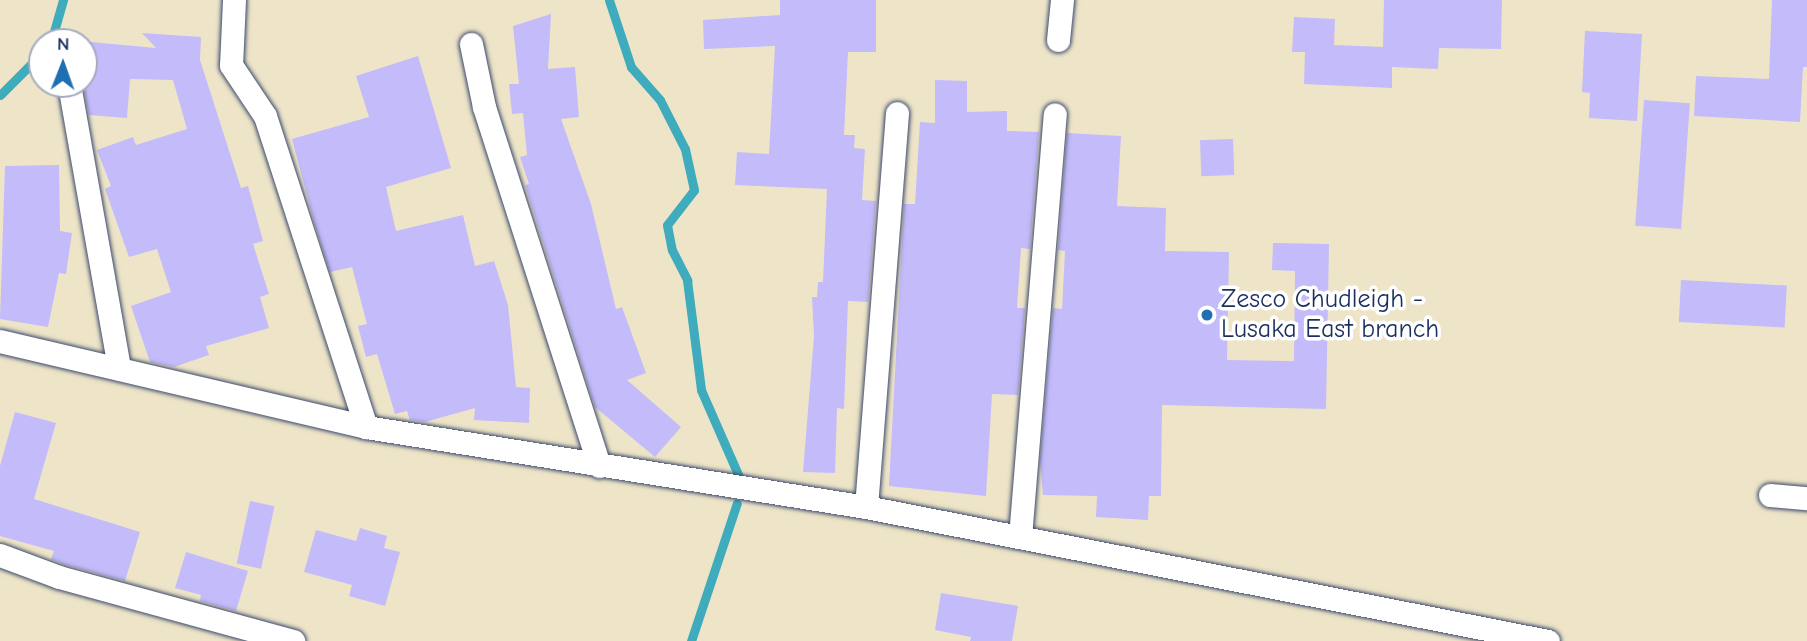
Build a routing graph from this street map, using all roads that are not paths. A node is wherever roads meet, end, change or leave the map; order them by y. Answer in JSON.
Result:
{"nodes":[{"id":1,"x":234,"y":0,"type":"edge"},
{"id":2,"x":1062,"y":0,"type":"edge"},
{"id":3,"x":1058,"y":40,"type":"dead end"},
{"id":4,"x":471,"y":44,"type":"dead end"},
{"id":5,"x":71,"y":98,"type":"edge"},
{"id":6,"x":897,"y":113,"type":"dead end"},
{"id":7,"x":1055,"y":114,"type":"dead end"},
{"id":8,"x":0,"y":341,"type":"edge"},
{"id":9,"x":119,"y":369,"type":"junction"},
{"id":10,"x":366,"y":427,"type":"junction"},
{"id":11,"x":599,"y":466,"type":"junction"},
{"id":12,"x":1770,"y":495,"type":"dead end"},
{"id":13,"x":1807,"y":498,"type":"edge"},
{"id":14,"x":866,"y":507,"type":"junction"},
{"id":15,"x":1020,"y":537,"type":"junction"},
{"id":16,"x":0,"y":555,"type":"edge"},
{"id":17,"x":293,"y":641,"type":"edge"},
{"id":18,"x":1548,"y":641,"type":"edge"}],
"edges":[{"from":1,"to":10,"type":"street"},
{"from":2,"to":3,"type":"street"},
{"from":4,"to":11,"type":"street"},
{"from":5,"to":9,"type":"street"},
{"from":6,"to":14,"type":"street"},
{"from":7,"to":15,"type":"street"},
{"from":8,"to":9,"type":"street"},
{"from":9,"to":10,"type":"street"},
{"from":10,"to":11,"type":"street"},
{"from":11,"to":14,"type":"street"},
{"from":12,"to":13,"type":"street"},
{"from":14,"to":15,"type":"street"},
{"from":15,"to":18,"type":"street"},
{"from":16,"to":17,"type":"street"}]}
